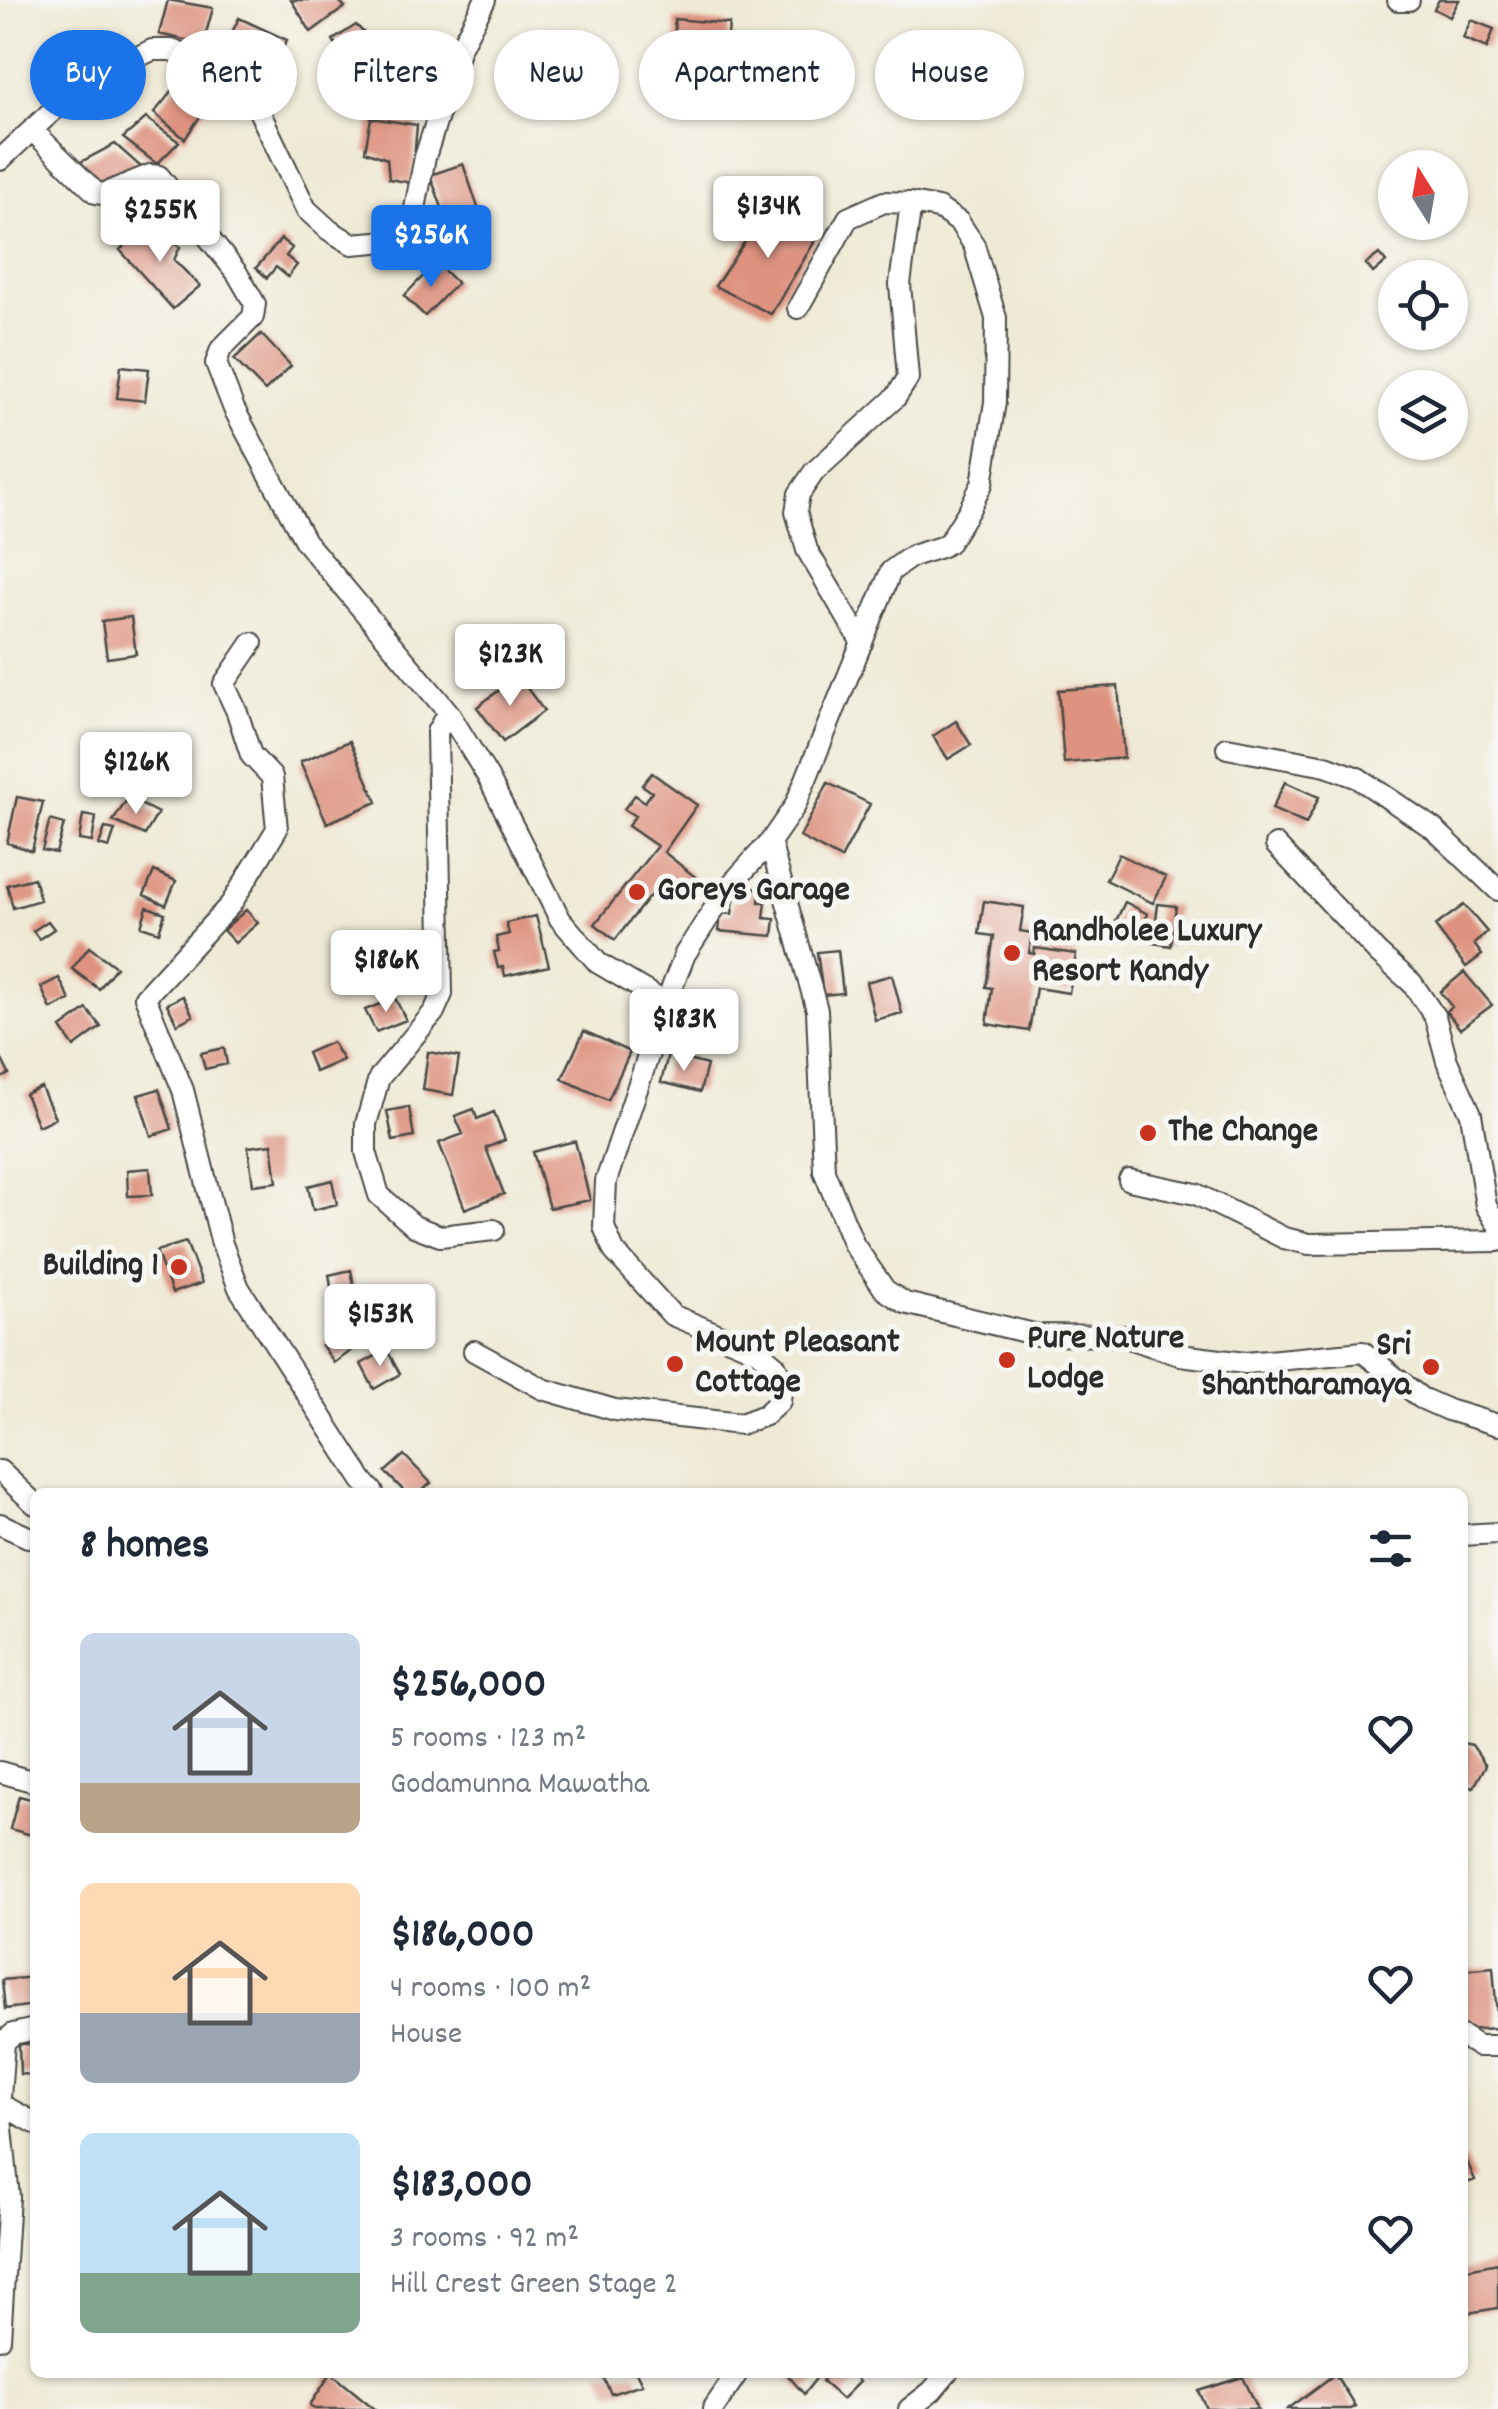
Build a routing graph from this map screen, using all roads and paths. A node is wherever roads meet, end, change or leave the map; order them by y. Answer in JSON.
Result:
{"nodes":[{"id":1,"x":485,"y":0,"type":"edge"},
{"id":2,"x":1398,"y":0,"type":"edge"},
{"id":3,"x":1409,"y":0,"type":"edge"},
{"id":4,"x":33,"y":131,"type":"junction"},
{"id":5,"x":0,"y":160,"type":"edge"},
{"id":6,"x":912,"y":203,"type":"junction"},
{"id":7,"x":798,"y":308,"type":"dead end"},
{"id":8,"x":252,"y":643,"type":"dead end"},
{"id":9,"x":862,"y":643,"type":"junction"},
{"id":10,"x":448,"y":712,"type":"junction"},
{"id":11,"x":1227,"y":748,"type":"dead end"},
{"id":12,"x":770,"y":842,"type":"junction"},
{"id":13,"x":1276,"y":845,"type":"dead end"},
{"id":14,"x":1498,"y":890,"type":"edge"},
{"id":15,"x":666,"y":1002,"type":"junction"},
{"id":16,"x":1129,"y":1180,"type":"dead end"},
{"id":17,"x":1498,"y":1225,"type":"edge"},
{"id":18,"x":494,"y":1230,"type":"dead end"},
{"id":19,"x":1498,"y":1242,"type":"edge"},
{"id":20,"x":474,"y":1350,"type":"dead end"},
{"id":21,"x":1498,"y":1425,"type":"edge"},
{"id":22,"x":0,"y":1471,"type":"edge"},
{"id":23,"x":370,"y":1488,"type":"edge"},
{"id":24,"x":30,"y":1499,"type":"edge"},
{"id":25,"x":0,"y":1524,"type":"edge"},
{"id":26,"x":1468,"y":1534,"type":"edge"},
{"id":27,"x":1498,"y":1534,"type":"edge"},
{"id":28,"x":30,"y":1537,"type":"edge"},
{"id":29,"x":0,"y":1772,"type":"edge"},
{"id":30,"x":30,"y":1781,"type":"edge"},
{"id":31,"x":30,"y":2030,"type":"edge"},
{"id":32,"x":1468,"y":2040,"type":"edge"},
{"id":33,"x":1498,"y":2046,"type":"edge"},
{"id":34,"x":0,"y":2104,"type":"edge"},
{"id":35,"x":30,"y":2120,"type":"edge"},
{"id":36,"x":0,"y":2340,"type":"edge"},
{"id":37,"x":734,"y":2378,"type":"edge"},
{"id":38,"x":943,"y":2378,"type":"edge"},
{"id":39,"x":713,"y":2409,"type":"edge"},
{"id":40,"x":909,"y":2409,"type":"edge"}],
"edges":[{"from":1,"to":4,"type":"street"},
{"from":2,"to":3,"type":"street"},
{"from":4,"to":5,"type":"street"},
{"from":4,"to":10,"type":"street"},
{"from":6,"to":7,"type":"street"},
{"from":6,"to":9,"type":"street"},
{"from":6,"to":9,"type":"street"},
{"from":8,"to":23,"type":"street"},
{"from":9,"to":12,"type":"street"},
{"from":10,"to":15,"type":"street"},
{"from":10,"to":18,"type":"street"},
{"from":11,"to":14,"type":"street"},
{"from":12,"to":15,"type":"street"},
{"from":12,"to":21,"type":"street"},
{"from":13,"to":17,"type":"street"},
{"from":15,"to":20,"type":"street"},
{"from":16,"to":19,"type":"street"},
{"from":22,"to":24,"type":"street"},
{"from":25,"to":28,"type":"street"},
{"from":26,"to":27,"type":"street"},
{"from":29,"to":30,"type":"street"},
{"from":31,"to":34,"type":"street"},
{"from":32,"to":33,"type":"street"},
{"from":34,"to":35,"type":"street"},
{"from":34,"to":36,"type":"street"},
{"from":37,"to":39,"type":"street"},
{"from":38,"to":40,"type":"street"}]}
